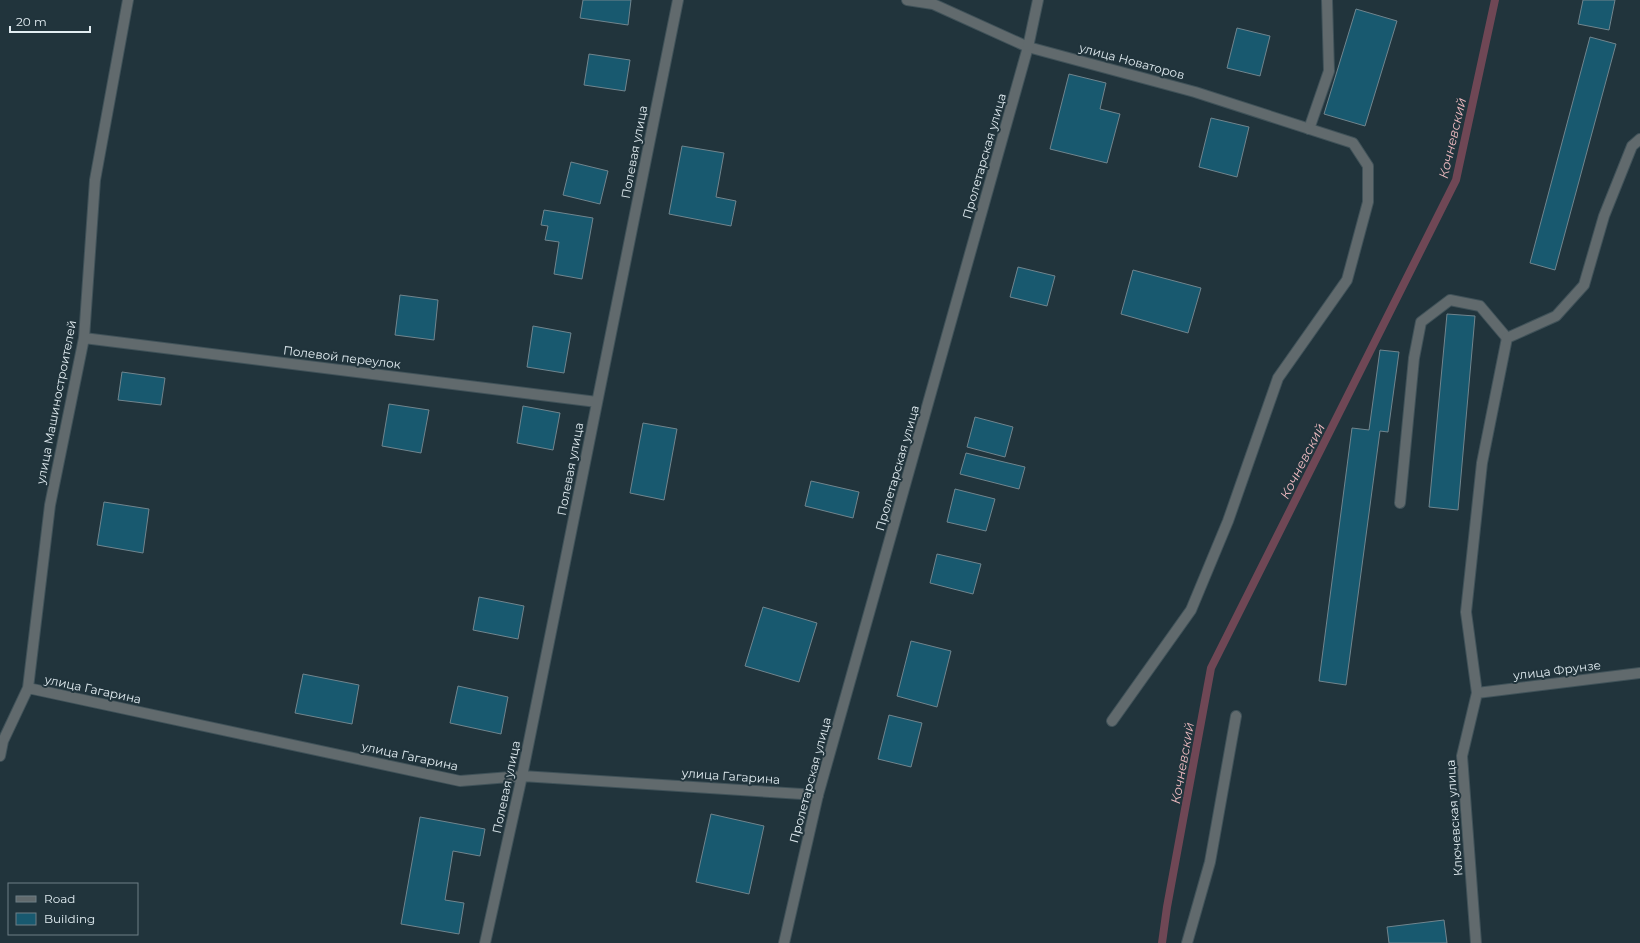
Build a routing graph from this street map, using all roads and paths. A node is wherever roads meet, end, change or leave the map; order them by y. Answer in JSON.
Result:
{"nodes":[{"id":1,"x":128,"y":0,"type":"edge"},
{"id":2,"x":678,"y":0,"type":"edge"},
{"id":3,"x":907,"y":0,"type":"edge"},
{"id":4,"x":1038,"y":0,"type":"edge"},
{"id":5,"x":1327,"y":0,"type":"edge"},
{"id":6,"x":1028,"y":46,"type":"junction"},
{"id":7,"x":1309,"y":129,"type":"junction"},
{"id":8,"x":1640,"y":139,"type":"edge"},
{"id":9,"x":84,"y":338,"type":"junction"},
{"id":10,"x":1507,"y":338,"type":"junction"},
{"id":11,"x":597,"y":402,"type":"junction"},
{"id":12,"x":1400,"y":503,"type":"dead end"},
{"id":13,"x":1640,"y":673,"type":"edge"},
{"id":14,"x":28,"y":688,"type":"junction"},
{"id":15,"x":1477,"y":693,"type":"junction"},
{"id":16,"x":1236,"y":716,"type":"dead end"},
{"id":17,"x":1112,"y":721,"type":"dead end"},
{"id":18,"x":0,"y":756,"type":"edge"},
{"id":19,"x":522,"y":776,"type":"junction"},
{"id":20,"x":818,"y":795,"type":"junction"},
{"id":21,"x":485,"y":943,"type":"edge"},
{"id":22,"x":784,"y":943,"type":"edge"},
{"id":23,"x":1187,"y":943,"type":"edge"},
{"id":24,"x":1476,"y":943,"type":"edge"}],
"edges":[{"from":1,"to":9,"type":"street","name":"улица Машиностроителей"},
{"from":2,"to":11,"type":"street","name":"Полевая улица"},
{"from":3,"to":6,"type":"street","name":"улица Новаторов"},
{"from":4,"to":6,"type":"street","name":"Пролетарская улица"},
{"from":5,"to":7,"type":"street"},
{"from":6,"to":7,"type":"street","name":"улица Новаторов"},
{"from":6,"to":20,"type":"street","name":"Пролетарская улица"},
{"from":7,"to":17,"type":"street","name":"улица Новаторов"},
{"from":8,"to":10,"type":"street"},
{"from":9,"to":11,"type":"street","name":"Полевой переулок"},
{"from":9,"to":14,"type":"street","name":"улица Машиностроителей"},
{"from":10,"to":12,"type":"street"},
{"from":10,"to":15,"type":"street"},
{"from":11,"to":19,"type":"street","name":"Полевая улица"},
{"from":13,"to":15,"type":"street","name":"улица Фрунзе"},
{"from":14,"to":18,"type":"street","name":"улица Машиностроителей"},
{"from":14,"to":19,"type":"street","name":"улица Гагарина"},
{"from":15,"to":24,"type":"street","name":"Ключевская улица"},
{"from":16,"to":23,"type":"street"},
{"from":19,"to":20,"type":"street","name":"улица Гагарина"},
{"from":19,"to":21,"type":"street","name":"Полевая улица"},
{"from":20,"to":22,"type":"street","name":"Пролетарская улица"}]}
